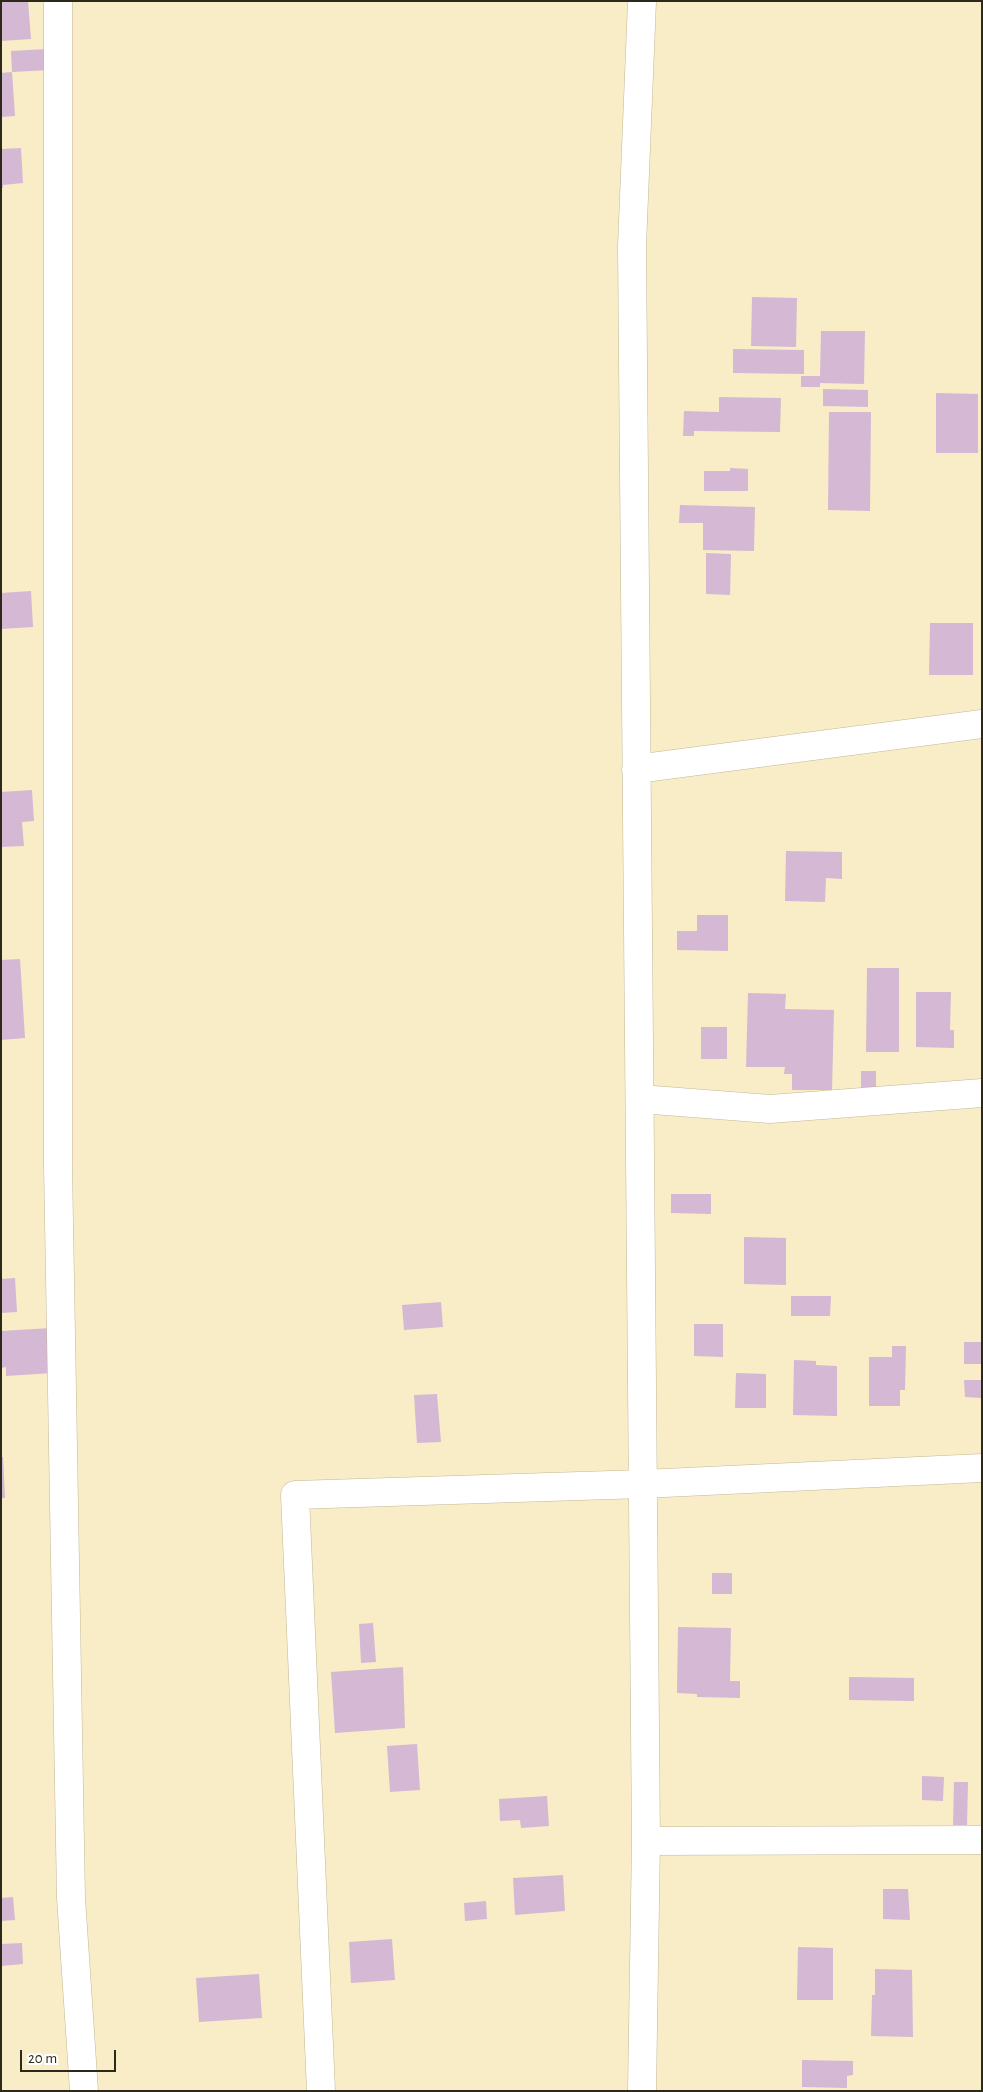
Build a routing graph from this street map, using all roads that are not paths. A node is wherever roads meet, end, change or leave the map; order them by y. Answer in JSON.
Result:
{"nodes":[{"id":1,"x":58,"y":1,"type":"edge"},
{"id":2,"x":642,"y":1,"type":"edge"},
{"id":3,"x":982,"y":724,"type":"edge"},
{"id":4,"x":636,"y":769,"type":"junction"},
{"id":5,"x":982,"y":1093,"type":"edge"},
{"id":6,"x":640,"y":1099,"type":"junction"},
{"id":7,"x":982,"y":1468,"type":"edge"},
{"id":8,"x":643,"y":1484,"type":"junction"},
{"id":9,"x":982,"y":1840,"type":"edge"},
{"id":10,"x":646,"y":1841,"type":"junction"},
{"id":11,"x":84,"y":2091,"type":"edge"},
{"id":12,"x":321,"y":2091,"type":"edge"},
{"id":13,"x":642,"y":2091,"type":"edge"}],
"edges":[{"from":1,"to":11,"type":"street"},
{"from":2,"to":4,"type":"street"},
{"from":3,"to":4,"type":"street"},
{"from":4,"to":6,"type":"street"},
{"from":5,"to":6,"type":"street"},
{"from":6,"to":8,"type":"street"},
{"from":7,"to":8,"type":"street"},
{"from":8,"to":10,"type":"street"},
{"from":8,"to":12,"type":"street"},
{"from":9,"to":10,"type":"street"},
{"from":10,"to":13,"type":"street"}]}
